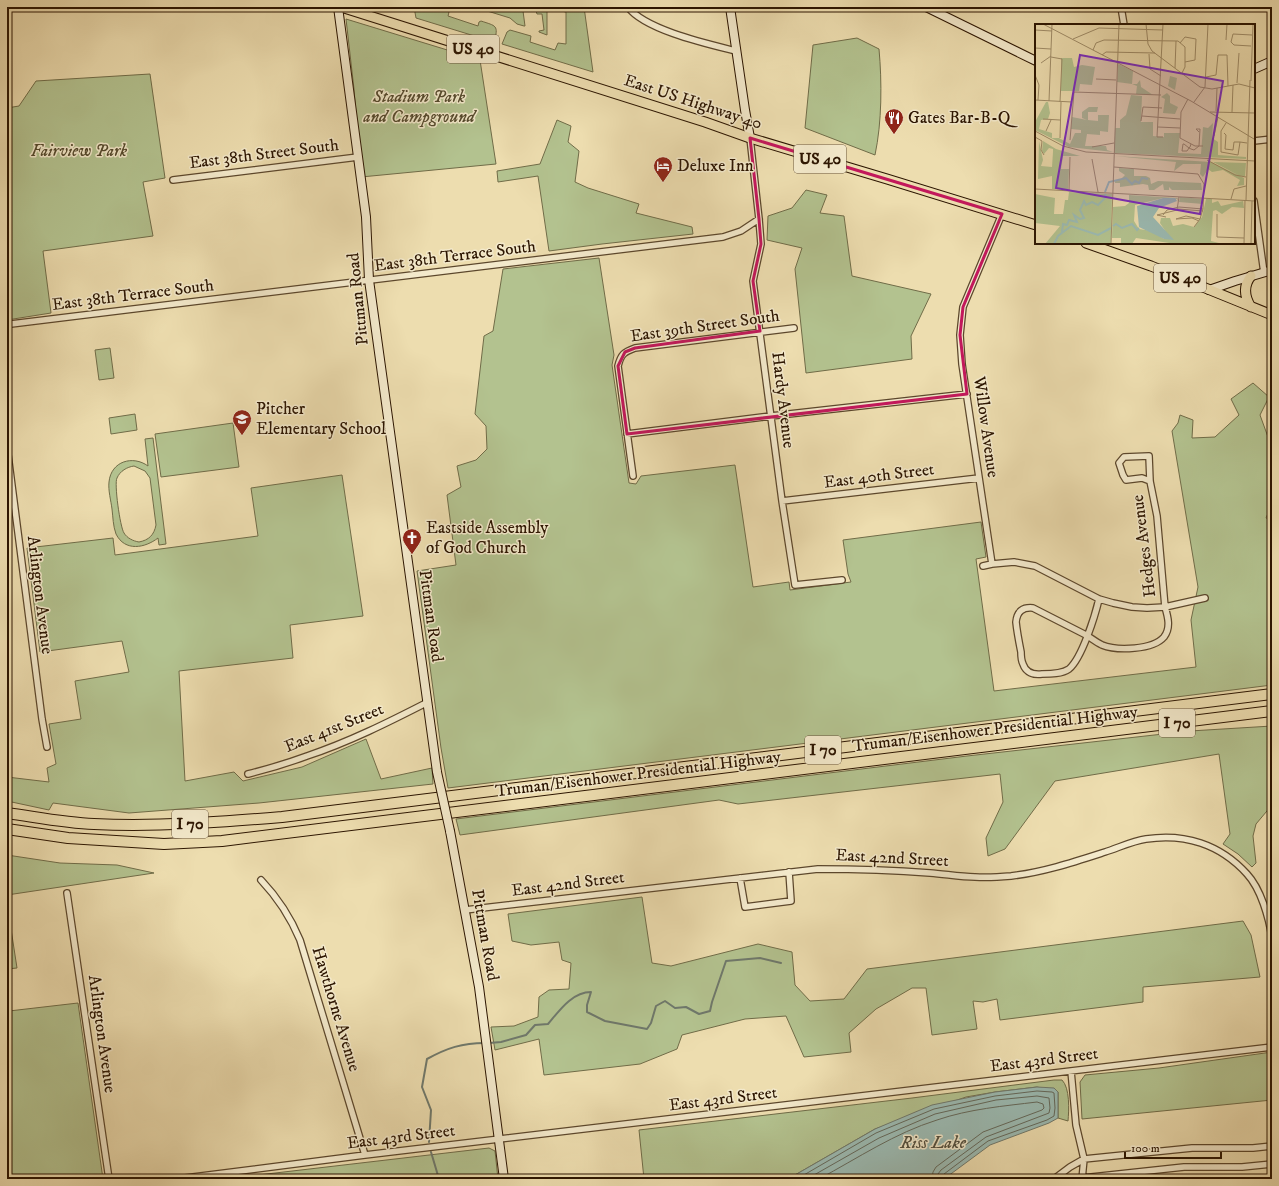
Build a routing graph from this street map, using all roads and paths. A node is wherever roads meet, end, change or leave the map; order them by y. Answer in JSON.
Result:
{"nodes":[{"id":1,"x":338,"y":7,"type":"edge"},
{"id":2,"x":341,"y":7,"type":"edge"},
{"id":3,"x":628,"y":7,"type":"edge"},
{"id":4,"x":730,"y":7,"type":"edge"},
{"id":5,"x":926,"y":7,"type":"edge"},
{"id":6,"x":1121,"y":7,"type":"edge"},
{"id":7,"x":1124,"y":24,"type":"edge"},
{"id":8,"x":736,"y":51,"type":"junction"},
{"id":9,"x":1035,"y":61,"type":"edge"},
{"id":10,"x":1272,"y":61,"type":"edge"},
{"id":11,"x":1255,"y":69,"type":"edge"},
{"id":12,"x":750,"y":138,"type":"junction"},
{"id":13,"x":1272,"y":139,"type":"edge"},
{"id":14,"x":1255,"y":142,"type":"edge"},
{"id":15,"x":358,"y":157,"type":"junction"},
{"id":16,"x":172,"y":180,"type":"dead end"},
{"id":17,"x":1255,"y":206,"type":"edge"},
{"id":18,"x":1002,"y":214,"type":"junction"},
{"id":19,"x":760,"y":219,"type":"junction"},
{"id":20,"x":1035,"y":225,"type":"edge"},
{"id":21,"x":1089,"y":244,"type":"edge"},
{"id":22,"x":1268,"y":271,"type":"edge"},
{"id":23,"x":1251,"y":276,"type":"junction"},
{"id":24,"x":370,"y":280,"type":"junction"},
{"id":25,"x":1209,"y":290,"type":"junction"},
{"id":26,"x":1251,"y":306,"type":"junction"},
{"id":27,"x":1272,"y":315,"type":"edge"},
{"id":28,"x":7,"y":326,"type":"edge"},
{"id":29,"x":794,"y":328,"type":"dead end"},
{"id":30,"x":760,"y":331,"type":"junction"},
{"id":31,"x":967,"y":394,"type":"junction"},
{"id":32,"x":771,"y":416,"type":"junction"},
{"id":33,"x":628,"y":434,"type":"junction"},
{"id":34,"x":7,"y":447,"type":"edge"},
{"id":35,"x":634,"y":476,"type":"dead end"},
{"id":36,"x":979,"y":478,"type":"junction"},
{"id":37,"x":1150,"y":481,"type":"junction"},
{"id":38,"x":782,"y":501,"type":"junction"},
{"id":39,"x":992,"y":564,"type":"junction"},
{"id":40,"x":982,"y":566,"type":"dead end"},
{"id":41,"x":842,"y":580,"type":"dead end"},
{"id":42,"x":1205,"y":598,"type":"dead end"},
{"id":43,"x":1099,"y":599,"type":"junction"},
{"id":44,"x":1166,"y":607,"type":"junction"},
{"id":45,"x":1087,"y":636,"type":"junction"},
{"id":46,"x":1272,"y":694,"type":"edge"},
{"id":47,"x":428,"y":702,"type":"junction"},
{"id":48,"x":1272,"y":711,"type":"edge"},
{"id":49,"x":1260,"y":713,"type":"junction"},
{"id":50,"x":1272,"y":715,"type":"edge"},
{"id":51,"x":47,"y":747,"type":"dead end"},
{"id":52,"x":248,"y":774,"type":"dead end"},
{"id":53,"x":7,"y":813,"type":"edge"},
{"id":54,"x":7,"y":829,"type":"edge"},
{"id":55,"x":789,"y":872,"type":"junction"},
{"id":56,"x":740,"y":878,"type":"junction"},
{"id":57,"x":261,"y":880,"type":"dead end"},
{"id":58,"x":67,"y":893,"type":"dead end"},
{"id":59,"x":465,"y":910,"type":"junction"},
{"id":60,"x":1272,"y":938,"type":"edge"},
{"id":61,"x":1272,"y":1047,"type":"edge"},
{"id":62,"x":1071,"y":1071,"type":"junction"},
{"id":63,"x":499,"y":1140,"type":"junction"},
{"id":64,"x":1272,"y":1146,"type":"edge"},
{"id":65,"x":365,"y":1155,"type":"junction"},
{"id":66,"x":1084,"y":1159,"type":"junction"},
{"id":67,"x":1272,"y":1164,"type":"edge"},
{"id":68,"x":1082,"y":1178,"type":"edge"},
{"id":69,"x":109,"y":1179,"type":"edge"},
{"id":70,"x":177,"y":1179,"type":"edge"},
{"id":71,"x":504,"y":1179,"type":"edge"},
{"id":72,"x":1054,"y":1179,"type":"edge"}],
"edges":[{"from":1,"to":15,"type":"street","name":"Pittman Road"},
{"from":2,"to":12,"type":"main road","name":"East US Highway 40","number":"US 40"},
{"from":3,"to":8,"type":"street"},
{"from":4,"to":8,"type":"street"},
{"from":5,"to":9,"type":"street"},
{"from":6,"to":7,"type":"street"},
{"from":8,"to":12,"type":"street"},
{"from":10,"to":11,"type":"street"},
{"from":12,"to":18,"type":"main road","name":"East US Highway 40","number":"US 40"},
{"from":12,"to":19,"type":"street","name":"Hardy Avenue"},
{"from":13,"to":14,"type":"street"},
{"from":15,"to":16,"type":"street","name":"East 38th Street South"},
{"from":15,"to":24,"type":"street","name":"Pittman Road"},
{"from":17,"to":22,"type":"street"},
{"from":18,"to":20,"type":"main road","name":"East US Highway 40","number":"US 40"},
{"from":18,"to":31,"type":"street","name":"Willow Avenue"},
{"from":19,"to":24,"type":"street","name":"East 38th Terrace South"},
{"from":19,"to":30,"type":"street","name":"Hardy Avenue"},
{"from":21,"to":25,"type":"main road","number":"US 40"},
{"from":22,"to":23,"type":"street"},
{"from":23,"to":25,"type":"street"},
{"from":23,"to":26,"type":"main road"},
{"from":24,"to":28,"type":"street","name":"East 38th Terrace South"},
{"from":24,"to":47,"type":"street","name":"Pittman Road"},
{"from":25,"to":26,"type":"main road","number":"US 40"},
{"from":26,"to":27,"type":"main road","number":"US 40"},
{"from":29,"to":30,"type":"street","name":"East 39th Street South"},
{"from":30,"to":32,"type":"street","name":"Hardy Avenue"},
{"from":30,"to":33,"type":"street","name":"East 39th Street South"},
{"from":31,"to":32,"type":"street"},
{"from":31,"to":36,"type":"street","name":"Willow Avenue"},
{"from":32,"to":33,"type":"street"},
{"from":32,"to":38,"type":"street","name":"Hardy Avenue"},
{"from":33,"to":35,"type":"street"},
{"from":34,"to":51,"type":"street","name":"Arlington Avenue"},
{"from":36,"to":38,"type":"street","name":"East 40th Street"},
{"from":36,"to":39,"type":"street","name":"Willow Avenue"},
{"from":37,"to":37,"type":"street","name":"Hedges Avenue"},
{"from":37,"to":44,"type":"street","name":"Hedges Avenue"},
{"from":38,"to":41,"type":"street","name":"Hardy Avenue"},
{"from":39,"to":40,"type":"street"},
{"from":39,"to":43,"type":"street"},
{"from":42,"to":44,"type":"street"},
{"from":43,"to":44,"type":"street"},
{"from":43,"to":45,"type":"street"},
{"from":44,"to":45,"type":"street"},
{"from":45,"to":45,"type":"street"},
{"from":46,"to":53,"type":"highway","name":"Truman/Eisenhower Presidential Highway","number":"I 70"},
{"from":47,"to":52,"type":"street","name":"East 41st Street"},
{"from":47,"to":59,"type":"street","name":"Pittman Road","bridge":true},
{"from":48,"to":49,"type":"highway","name":"Truman/Eisenhower Presidential Highway","number":"I 70"},
{"from":49,"to":50,"type":"highway"},
{"from":49,"to":54,"type":"highway","name":"Truman/Eisenhower Presidential Highway","number":"I 70"},
{"from":55,"to":56,"type":"street","name":"East 42nd Street"},
{"from":55,"to":56,"type":"street"},
{"from":55,"to":60,"type":"street","name":"East 42nd Street"},
{"from":56,"to":59,"type":"street","name":"East 42nd Street"},
{"from":57,"to":65,"type":"street","name":"Hawthorne Avenue"},
{"from":58,"to":69,"type":"street","name":"Arlington Avenue"},
{"from":59,"to":63,"type":"street","name":"Pittman Road"},
{"from":61,"to":62,"type":"street","name":"East 43rd Street"},
{"from":62,"to":63,"type":"street","name":"East 43rd Street"},
{"from":62,"to":66,"type":"street"},
{"from":63,"to":65,"type":"street","name":"East 43rd Street"},
{"from":63,"to":71,"type":"street","name":"Pittman Road"},
{"from":64,"to":66,"type":"street"},
{"from":65,"to":70,"type":"street","name":"East 43rd Street"},
{"from":66,"to":68,"type":"street"},
{"from":66,"to":72,"type":"street"},
{"from":67,"to":68,"type":"street"}]}
